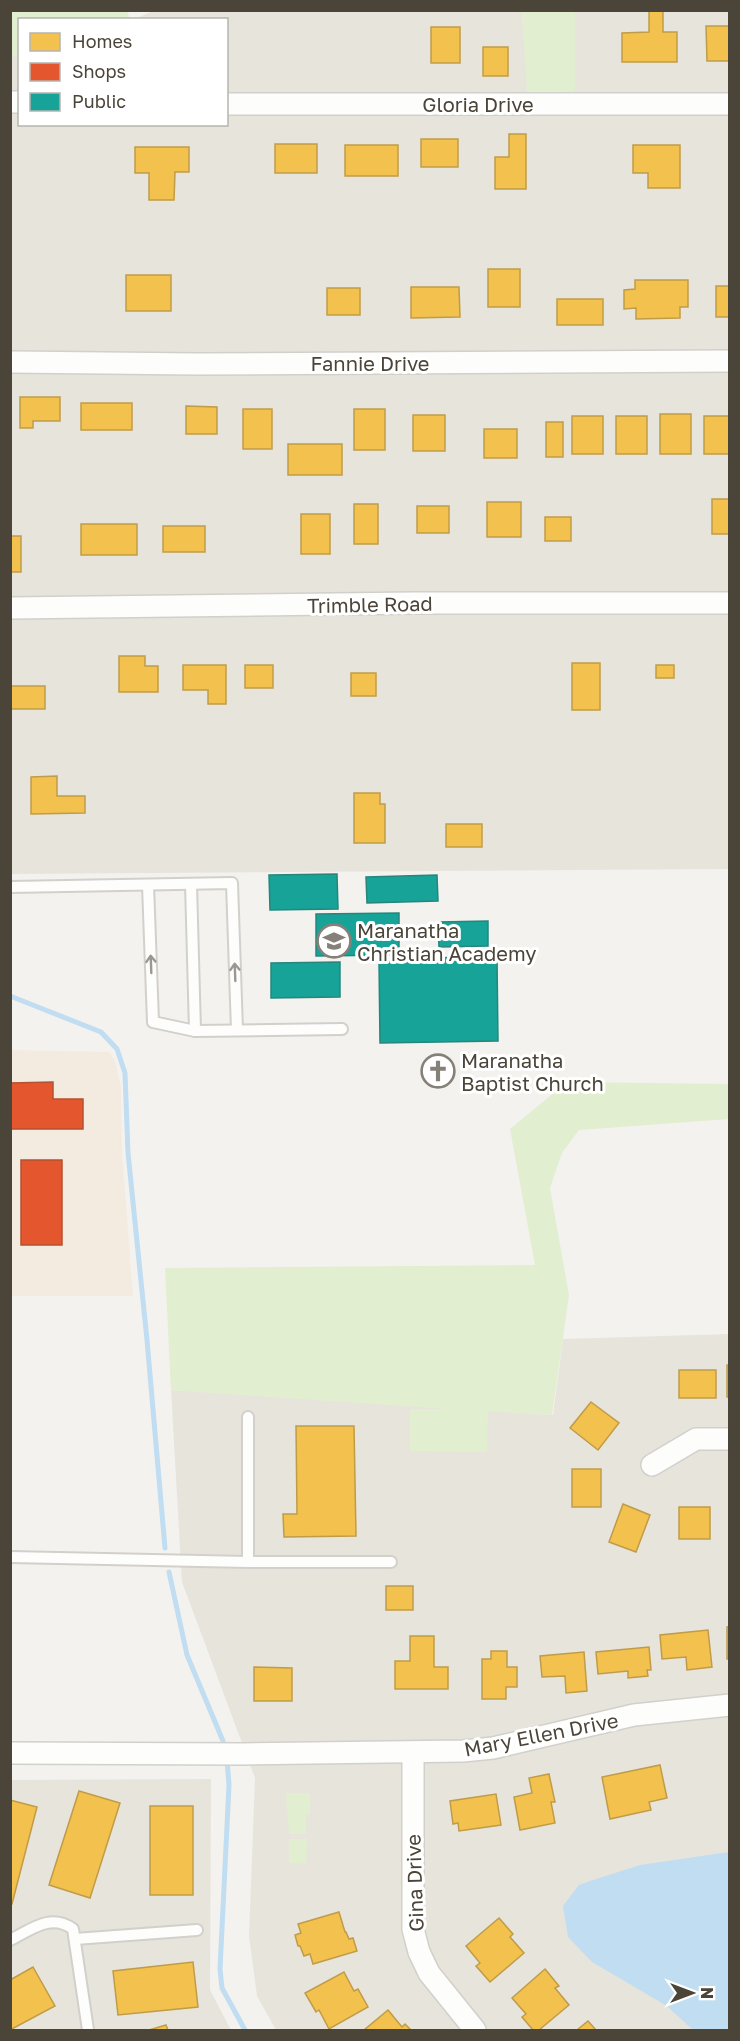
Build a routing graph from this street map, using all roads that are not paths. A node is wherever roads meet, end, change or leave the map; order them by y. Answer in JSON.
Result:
{"nodes":[{"id":1,"x":228,"y":104,"type":"edge"},
{"id":2,"x":729,"y":104,"type":"edge"},
{"id":3,"x":729,"y":361,"type":"edge"},
{"id":4,"x":10,"y":362,"type":"edge"},
{"id":5,"x":729,"y":603,"type":"edge"},
{"id":6,"x":10,"y":608,"type":"edge"},
{"id":7,"x":191,"y":884,"type":"junction"},
{"id":8,"x":148,"y":885,"type":"junction"},
{"id":9,"x":10,"y":887,"type":"edge"},
{"id":10,"x":342,"y":1029,"type":"dead end"},
{"id":11,"x":237,"y":1030,"type":"junction"},
{"id":12,"x":195,"y":1031,"type":"junction"},
{"id":13,"x":248,"y":1417,"type":"dead end"},
{"id":14,"x":729,"y":1439,"type":"edge"},
{"id":15,"x":652,"y":1465,"type":"dead end"},
{"id":16,"x":10,"y":1557,"type":"edge"},
{"id":17,"x":248,"y":1562,"type":"junction"},
{"id":18,"x":391,"y":1562,"type":"dead end"},
{"id":19,"x":729,"y":1705,"type":"edge"},
{"id":20,"x":413,"y":1752,"type":"junction"},
{"id":21,"x":10,"y":1753,"type":"edge"},
{"id":22,"x":197,"y":1930,"type":"dead end"},
{"id":23,"x":75,"y":1939,"type":"junction"},
{"id":24,"x":10,"y":1940,"type":"edge"},
{"id":25,"x":88,"y":2031,"type":"edge"},
{"id":26,"x":475,"y":2031,"type":"edge"}],
"edges":[{"from":1,"to":2,"type":"street","name":"Gloria Drive"},
{"from":3,"to":4,"type":"street","name":"Fannie Drive"},
{"from":5,"to":6,"type":"street","name":"Trimble Road"},
{"from":7,"to":8,"type":"lane"},
{"from":11,"to":7,"type":"lane","one_way":true},
{"from":7,"to":12,"type":"lane"},
{"from":8,"to":9,"type":"lane"},
{"from":12,"to":8,"type":"lane","one_way":true},
{"from":10,"to":11,"type":"lane"},
{"from":11,"to":12,"type":"lane"},
{"from":13,"to":17,"type":"lane"},
{"from":14,"to":15,"type":"street"},
{"from":16,"to":17,"type":"lane"},
{"from":17,"to":18,"type":"lane"},
{"from":19,"to":20,"type":"street","name":"Mary Ellen Drive"},
{"from":20,"to":21,"type":"street","name":"Mary Ellen Drive"},
{"from":20,"to":26,"type":"street","name":"Gina Drive"},
{"from":22,"to":23,"type":"lane"},
{"from":23,"to":24,"type":"lane"},
{"from":23,"to":25,"type":"lane"}]}
